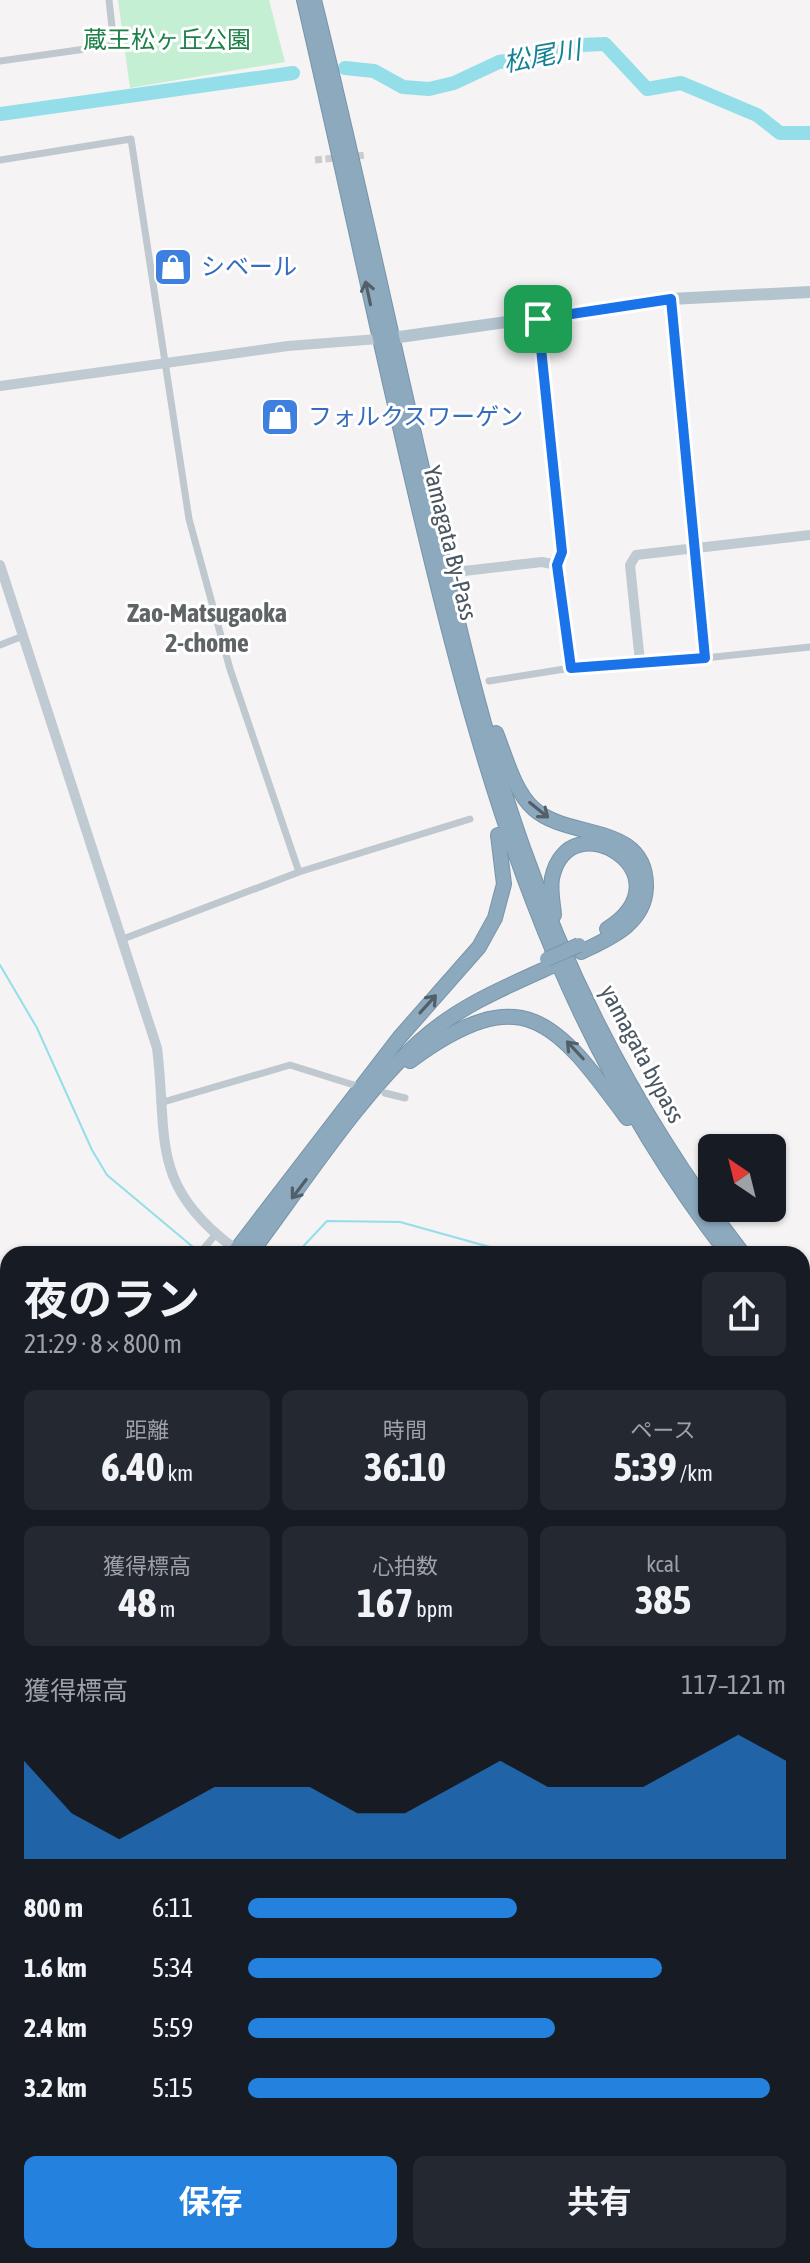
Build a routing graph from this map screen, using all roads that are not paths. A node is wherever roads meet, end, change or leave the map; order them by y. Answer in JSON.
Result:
{"nodes":[{"id":1,"x":109,"y":0,"type":"edge"},
{"id":2,"x":304,"y":0,"type":"edge"},
{"id":3,"x":314,"y":0,"type":"edge"},
{"id":4,"x":0,"y":61,"type":"edge"},
{"id":5,"x":0,"y":160,"type":"edge"},
{"id":6,"x":810,"y":292,"type":"edge"},
{"id":7,"x":671,"y":299,"type":"junction"},
{"id":8,"x":538,"y":319,"type":"junction"},
{"id":9,"x":385,"y":339,"type":"junction"},
{"id":10,"x":164,"y":363,"type":"junction"},
{"id":11,"x":0,"y":386,"type":"edge"},
{"id":12,"x":810,"y":535,"type":"edge"},
{"id":13,"x":693,"y":546,"type":"junction"},
{"id":14,"x":0,"y":565,"type":"edge"},
{"id":15,"x":557,"y":565,"type":"junction"},
{"id":16,"x":446,"y":573,"type":"junction"},
{"id":17,"x":23,"y":636,"type":"junction"},
{"id":18,"x":462,"y":639,"type":"junction"},
{"id":19,"x":0,"y":645,"type":"edge"},
{"id":20,"x":810,"y":647,"type":"edge"},
{"id":21,"x":705,"y":658,"type":"junction"},
{"id":22,"x":640,"y":662,"type":"junction"},
{"id":23,"x":571,"y":668,"type":"junction"},
{"id":24,"x":489,"y":681,"type":"dead end"},
{"id":25,"x":465,"y":696,"type":"junction"},
{"id":26,"x":470,"y":819,"type":"dead end"},
{"id":27,"x":299,"y":872,"type":"junction"},
{"id":28,"x":555,"y":928,"type":"junction"},
{"id":29,"x":123,"y":939,"type":"junction"},
{"id":30,"x":580,"y":948,"type":"junction"},
{"id":31,"x":550,"y":962,"type":"junction"},
{"id":32,"x":360,"y":1087,"type":"junction"},
{"id":33,"x":383,"y":1088,"type":"junction"},
{"id":34,"x":405,"y":1098,"type":"dead end"},
{"id":35,"x":160,"y":1103,"type":"junction"},
{"id":36,"x":689,"y":1202,"type":"junction"},
{"id":37,"x":216,"y":1234,"type":"junction"},
{"id":38,"x":206,"y":1246,"type":"edge"},
{"id":39,"x":229,"y":1246,"type":"edge"},
{"id":40,"x":234,"y":1246,"type":"edge"},
{"id":41,"x":256,"y":1246,"type":"edge"},
{"id":42,"x":722,"y":1246,"type":"edge"},
{"id":43,"x":737,"y":1246,"type":"edge"}],
"edges":[{"from":1,"to":4,"type":"street"},
{"from":9,"to":2,"type":"highway","name":"Yamagata By-Pass","one_way":true},
{"from":3,"to":9,"type":"highway","name":"Yamagata By-Pass"},
{"from":5,"to":10,"type":"street"},
{"from":6,"to":7,"type":"main road"},
{"from":7,"to":8,"type":"main road"},
{"from":7,"to":13,"type":"street"},
{"from":8,"to":9,"type":"main road"},
{"from":8,"to":15,"type":"street"},
{"from":9,"to":10,"type":"street"},
{"from":9,"to":16,"type":"highway","name":"Yamagata By-Pass"},
{"from":9,"to":25,"type":"highway","name":"Yamagata By-Pass"},
{"from":10,"to":11,"type":"street"},
{"from":10,"to":27,"type":"street"},
{"from":12,"to":13,"type":"street"},
{"from":13,"to":21,"type":"street"},
{"from":13,"to":22,"type":"street"},
{"from":14,"to":17,"type":"street"},
{"from":15,"to":16,"type":"street"},
{"from":15,"to":23,"type":"street"},
{"from":16,"to":18,"type":"highway","name":"Yamagata By-Pass"},
{"from":17,"to":19,"type":"street"},
{"from":17,"to":29,"type":"street"},
{"from":18,"to":28,"type":"highway","name":"Yamagata By-Pass"},
{"from":18,"to":30,"type":"highway","one_way":true},
{"from":20,"to":21,"type":"street"},
{"from":21,"to":22,"type":"street"},
{"from":22,"to":23,"type":"street"},
{"from":23,"to":24,"type":"street"},
{"from":32,"to":25,"type":"highway","one_way":true},
{"from":25,"to":36,"type":"highway","name":"yamagata bypass"},
{"from":26,"to":27,"type":"street"},
{"from":27,"to":29,"type":"street"},
{"from":28,"to":30,"type":"highway"},
{"from":28,"to":43,"type":"highway","name":"yamagata bypass"},
{"from":29,"to":35,"type":"street"},
{"from":30,"to":31,"type":"highway"},
{"from":31,"to":32,"type":"highway"},
{"from":31,"to":33,"type":"highway"},
{"from":32,"to":35,"type":"street"},
{"from":32,"to":40,"type":"highway"},
{"from":33,"to":34,"type":"street"},
{"from":36,"to":33,"type":"highway","one_way":true},
{"from":33,"to":41,"type":"highway","one_way":true},
{"from":35,"to":37,"type":"street"},
{"from":36,"to":42,"type":"highway","name":"yamagata bypass"},
{"from":37,"to":38,"type":"street"},
{"from":37,"to":39,"type":"street"}]}
